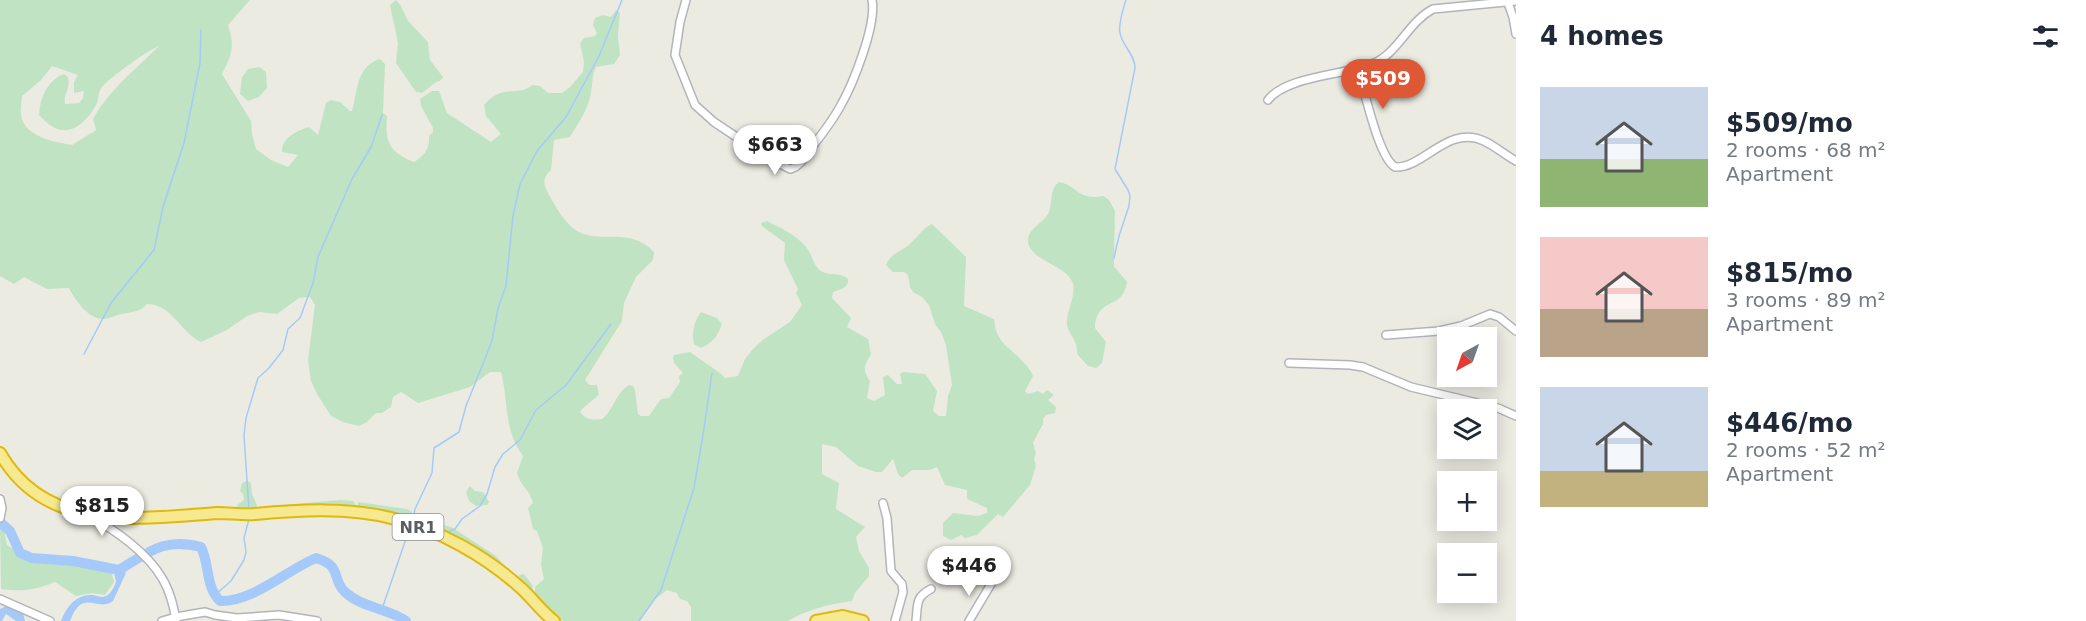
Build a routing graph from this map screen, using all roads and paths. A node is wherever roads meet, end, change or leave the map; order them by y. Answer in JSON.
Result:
{"nodes":[{"id":1,"x":686,"y":0,"type":"edge"},
{"id":2,"x":873,"y":0,"type":"edge"},
{"id":3,"x":1507,"y":1,"type":"edge"},
{"id":4,"x":1516,"y":1,"type":"edge"},
{"id":5,"x":1516,"y":34,"type":"edge"},
{"id":6,"x":1357,"y":68,"type":"junction"},
{"id":7,"x":1268,"y":100,"type":"dead end"},
{"id":8,"x":1516,"y":161,"type":"edge"},
{"id":9,"x":1516,"y":331,"type":"edge"},
{"id":10,"x":1386,"y":335,"type":"dead end"},
{"id":11,"x":1290,"y":363,"type":"dead end"},
{"id":12,"x":1516,"y":416,"type":"edge"},
{"id":13,"x":0,"y":453,"type":"edge"},
{"id":14,"x":0,"y":501,"type":"edge"},
{"id":15,"x":883,"y":503,"type":"dead end"},
{"id":16,"x":79,"y":513,"type":"junction"},
{"id":17,"x":0,"y":517,"type":"edge"},
{"id":18,"x":991,"y":584,"type":"dead end"},
{"id":19,"x":931,"y":589,"type":"dead end"},
{"id":20,"x":2,"y":602,"type":"edge"},
{"id":21,"x":176,"y":619,"type":"edge"},
{"id":22,"x":50,"y":621,"type":"edge"},
{"id":23,"x":162,"y":621,"type":"edge"},
{"id":24,"x":317,"y":621,"type":"edge"},
{"id":25,"x":554,"y":621,"type":"edge"},
{"id":26,"x":816,"y":621,"type":"edge"},
{"id":27,"x":863,"y":621,"type":"edge"},
{"id":28,"x":896,"y":621,"type":"edge"},
{"id":29,"x":916,"y":621,"type":"edge"},
{"id":30,"x":969,"y":621,"type":"edge"}],
"edges":[{"from":1,"to":2,"type":"street"},
{"from":3,"to":4,"type":"street"},
{"from":3,"to":5,"type":"street"},
{"from":3,"to":6,"type":"street"},
{"from":6,"to":7,"type":"street"},
{"from":6,"to":8,"type":"street"},
{"from":9,"to":10,"type":"street"},
{"from":11,"to":12,"type":"street"},
{"from":13,"to":16,"type":"highway","number":"NR1"},
{"from":14,"to":17,"type":"street"},
{"from":15,"to":28,"type":"street"},
{"from":16,"to":21,"type":"street"},
{"from":16,"to":25,"type":"highway","number":"NR1"},
{"from":18,"to":30,"type":"street"},
{"from":19,"to":29,"type":"street"},
{"from":20,"to":22,"type":"street"},
{"from":21,"to":23,"type":"street"},
{"from":21,"to":24,"type":"street"},
{"from":26,"to":27,"type":"highway"}]}
